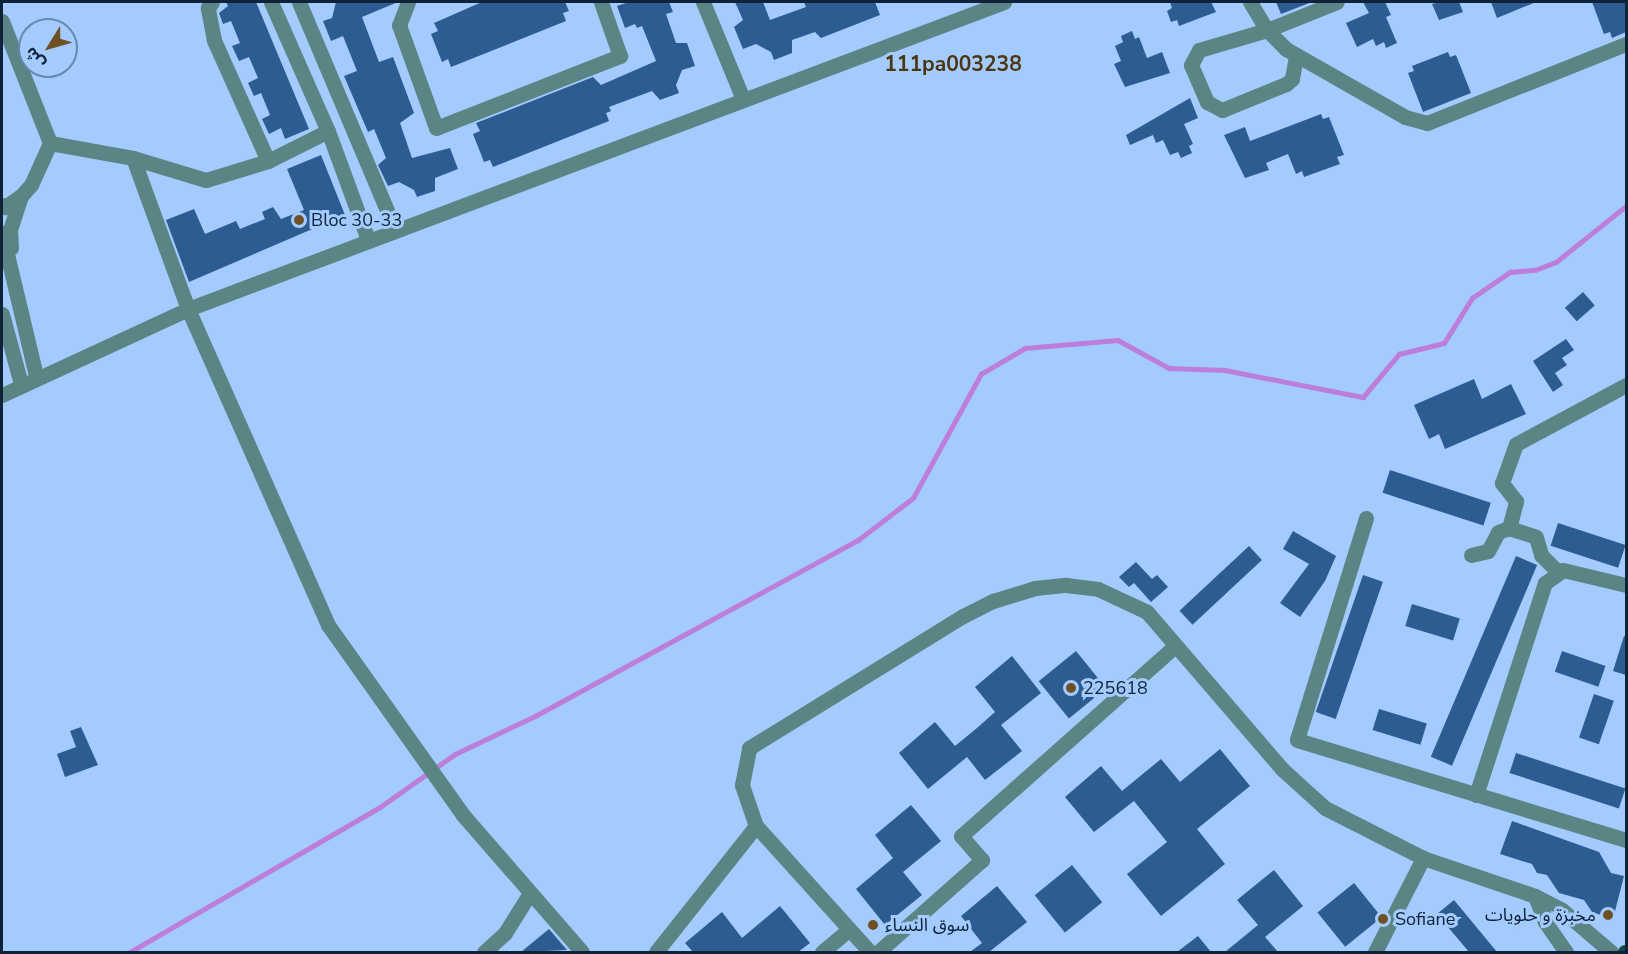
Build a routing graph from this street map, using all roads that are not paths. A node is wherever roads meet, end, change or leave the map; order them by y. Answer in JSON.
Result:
{"nodes":[{"id":1,"x":212,"y":2,"type":"edge"},
{"id":2,"x":272,"y":2,"type":"edge"},
{"id":3,"x":299,"y":2,"type":"edge"},
{"id":4,"x":408,"y":2,"type":"edge"},
{"id":5,"x":601,"y":2,"type":"edge"},
{"id":6,"x":703,"y":2,"type":"edge"},
{"id":7,"x":1004,"y":2,"type":"edge"},
{"id":8,"x":1250,"y":2,"type":"edge"},
{"id":9,"x":1336,"y":2,"type":"edge"},
{"id":10,"x":2,"y":21,"type":"edge"},
{"id":11,"x":1267,"y":30,"type":"junction"},
{"id":12,"x":1626,"y":44,"type":"edge"},
{"id":13,"x":1296,"y":56,"type":"junction"},
{"id":14,"x":743,"y":99,"type":"junction"},
{"id":15,"x":328,"y":131,"type":"junction"},
{"id":16,"x":51,"y":143,"type":"junction"},
{"id":17,"x":133,"y":158,"type":"junction"},
{"id":18,"x":268,"y":160,"type":"junction"},
{"id":19,"x":21,"y":196,"type":"junction"},
{"id":20,"x":2,"y":205,"type":"edge"},
{"id":21,"x":395,"y":230,"type":"junction"},
{"id":22,"x":2,"y":239,"type":"edge"},
{"id":23,"x":368,"y":240,"type":"junction"},
{"id":24,"x":14,"y":281,"type":"junction"},
{"id":25,"x":188,"y":309,"type":"junction"},
{"id":26,"x":2,"y":314,"type":"edge"},
{"id":27,"x":36,"y":376,"type":"junction"},
{"id":28,"x":21,"y":384,"type":"junction"},
{"id":29,"x":1626,"y":385,"type":"edge"},
{"id":30,"x":2,"y":395,"type":"edge"},
{"id":31,"x":1366,"y":518,"type":"dead end"},
{"id":32,"x":1509,"y":528,"type":"junction"},
{"id":33,"x":1472,"y":555,"type":"dead end"},
{"id":34,"x":1558,"y":572,"type":"junction"},
{"id":35,"x":1626,"y":585,"type":"edge"},
{"id":36,"x":1174,"y":646,"type":"junction"},
{"id":37,"x":1476,"y":795,"type":"junction"},
{"id":38,"x":756,"y":826,"type":"junction"},
{"id":39,"x":1626,"y":840,"type":"edge"},
{"id":40,"x":1422,"y":858,"type":"junction"},
{"id":41,"x":530,"y":893,"type":"junction"},
{"id":42,"x":1535,"y":896,"type":"junction"},
{"id":43,"x":849,"y":929,"type":"junction"},
{"id":44,"x":484,"y":952,"type":"edge"},
{"id":45,"x":582,"y":952,"type":"edge"},
{"id":46,"x":656,"y":952,"type":"edge"},
{"id":47,"x":822,"y":952,"type":"edge"},
{"id":48,"x":870,"y":952,"type":"edge"},
{"id":49,"x":878,"y":952,"type":"edge"},
{"id":50,"x":1375,"y":952,"type":"edge"},
{"id":51,"x":1566,"y":952,"type":"edge"},
{"id":52,"x":1611,"y":952,"type":"edge"}],
"edges":[{"from":1,"to":18,"type":"street"},
{"from":2,"to":15,"type":"street"},
{"from":3,"to":21,"type":"street"},
{"from":4,"to":5,"type":"street"},
{"from":6,"to":14,"type":"street"},
{"from":7,"to":14,"type":"street"},
{"from":8,"to":11,"type":"street"},
{"from":9,"to":11,"type":"street"},
{"from":10,"to":16,"type":"street"},
{"from":11,"to":13,"type":"street"},
{"from":11,"to":13,"type":"street"},
{"from":12,"to":13,"type":"street"},
{"from":14,"to":21,"type":"street"},
{"from":15,"to":18,"type":"street"},
{"from":15,"to":23,"type":"street"},
{"from":16,"to":17,"type":"street"},
{"from":16,"to":19,"type":"street"},
{"from":17,"to":18,"type":"street"},
{"from":17,"to":25,"type":"street"},
{"from":19,"to":20,"type":"street"},
{"from":19,"to":24,"type":"street"},
{"from":21,"to":23,"type":"street"},
{"from":22,"to":24,"type":"street"},
{"from":23,"to":25,"type":"street"},
{"from":24,"to":27,"type":"street"},
{"from":25,"to":27,"type":"street"},
{"from":25,"to":41,"type":"street"},
{"from":26,"to":28,"type":"street"},
{"from":27,"to":28,"type":"street"},
{"from":28,"to":30,"type":"street"},
{"from":29,"to":32,"type":"street"},
{"from":31,"to":37,"type":"street"},
{"from":32,"to":33,"type":"street"},
{"from":32,"to":34,"type":"street"},
{"from":34,"to":35,"type":"street"},
{"from":34,"to":37,"type":"street"},
{"from":36,"to":38,"type":"street"},
{"from":36,"to":40,"type":"street"},
{"from":36,"to":49,"type":"street"},
{"from":37,"to":39,"type":"street"},
{"from":38,"to":43,"type":"street"},
{"from":38,"to":46,"type":"street"},
{"from":40,"to":42,"type":"street"},
{"from":40,"to":50,"type":"street"},
{"from":41,"to":44,"type":"street"},
{"from":41,"to":45,"type":"street"},
{"from":42,"to":51,"type":"street"},
{"from":42,"to":52,"type":"street"},
{"from":43,"to":47,"type":"street"},
{"from":43,"to":48,"type":"street"}]}
